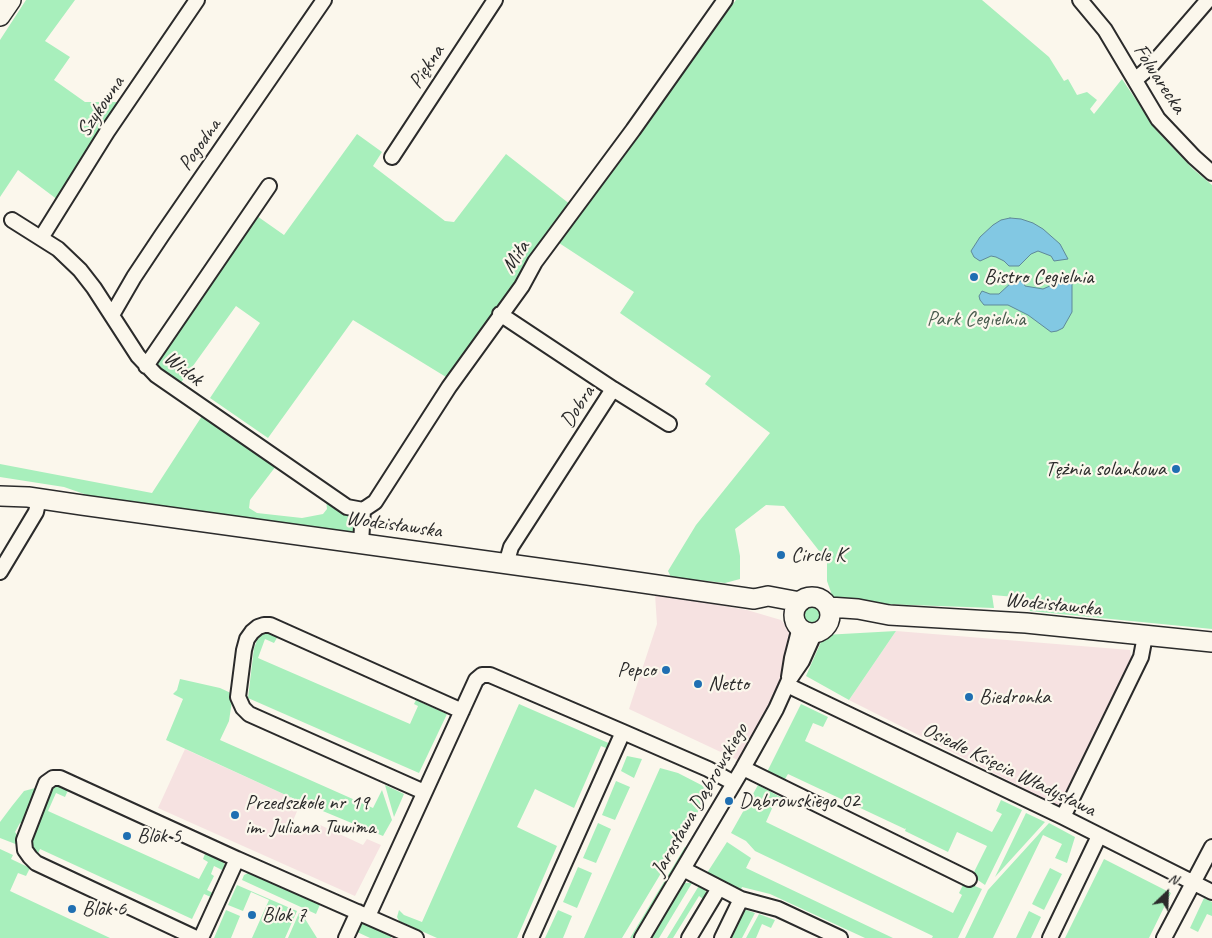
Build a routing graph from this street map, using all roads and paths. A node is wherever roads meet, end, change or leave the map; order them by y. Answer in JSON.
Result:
{"nodes":[{"id":1,"x":11,"y":0,"type":"edge"},
{"id":2,"x":197,"y":0,"type":"edge"},
{"id":3,"x":324,"y":0,"type":"edge"},
{"id":4,"x":495,"y":0,"type":"edge"},
{"id":5,"x":725,"y":0,"type":"edge"},
{"id":6,"x":1080,"y":0,"type":"edge"},
{"id":7,"x":1208,"y":0,"type":"edge"},
{"id":8,"x":0,"y":16,"type":"edge"},
{"id":9,"x":1135,"y":80,"type":"junction"},
{"id":10,"x":392,"y":156,"type":"dead end"},
{"id":11,"x":1212,"y":173,"type":"edge"},
{"id":12,"x":268,"y":186,"type":"dead end"},
{"id":13,"x":12,"y":220,"type":"dead end"},
{"id":14,"x":41,"y":238,"type":"junction"},
{"id":15,"x":500,"y":314,"type":"junction"},
{"id":16,"x":112,"y":316,"type":"junction"},
{"id":17,"x":146,"y":366,"type":"junction"},
{"id":18,"x":613,"y":389,"type":"junction"},
{"id":19,"x":669,"y":424,"type":"dead end"},
{"id":20,"x":0,"y":490,"type":"edge"},
{"id":21,"x":0,"y":496,"type":"edge"},
{"id":22,"x":33,"y":498,"type":"junction"},
{"id":23,"x":363,"y":510,"type":"junction"},
{"id":24,"x":361,"y":543,"type":"junction"},
{"id":25,"x":506,"y":564,"type":"junction"},
{"id":26,"x":0,"y":572,"type":"edge"},
{"id":27,"x":811,"y":618,"type":"junction"},
{"id":28,"x":1145,"y":636,"type":"junction"},
{"id":29,"x":1212,"y":642,"type":"edge"},
{"id":30,"x":788,"y":683,"type":"junction"},
{"id":31,"x":462,"y":711,"type":"junction"},
{"id":32,"x":623,"y":732,"type":"junction"},
{"id":33,"x":743,"y":768,"type":"junction"},
{"id":34,"x":734,"y":783,"type":"junction"},
{"id":35,"x":424,"y":792,"type":"junction"},
{"id":36,"x":1063,"y":817,"type":"junction"},
{"id":37,"x":1099,"y":836,"type":"junction"},
{"id":38,"x":1212,"y":847,"type":"edge"},
{"id":39,"x":237,"y":859,"type":"junction"},
{"id":40,"x":684,"y":869,"type":"junction"},
{"id":41,"x":969,"y":878,"type":"dead end"},
{"id":42,"x":1193,"y":883,"type":"junction"},
{"id":43,"x":720,"y":888,"type":"junction"},
{"id":44,"x":1212,"y":892,"type":"edge"},
{"id":45,"x":740,"y":899,"type":"junction"},
{"id":46,"x":363,"y":914,"type":"junction"},
{"id":47,"x":196,"y":938,"type":"edge"},
{"id":48,"x":201,"y":938,"type":"edge"},
{"id":49,"x":346,"y":938,"type":"edge"},
{"id":50,"x":416,"y":938,"type":"edge"},
{"id":51,"x":531,"y":938,"type":"edge"},
{"id":52,"x":642,"y":938,"type":"edge"},
{"id":53,"x":689,"y":938,"type":"edge"},
{"id":54,"x":722,"y":938,"type":"edge"},
{"id":55,"x":840,"y":938,"type":"edge"},
{"id":56,"x":1050,"y":938,"type":"edge"},
{"id":57,"x":1164,"y":938,"type":"edge"}],
"edges":[{"from":1,"to":8,"type":"street"},
{"from":2,"to":14,"type":"street","name":"Szykowna"},
{"from":3,"to":16,"type":"street","name":"Pogodna"},
{"from":4,"to":10,"type":"street","name":"Piękna"},
{"from":5,"to":15,"type":"street","name":"Miła"},
{"from":6,"to":9,"type":"street","name":"Folwarecka"},
{"from":7,"to":9,"type":"street"},
{"from":9,"to":11,"type":"street","name":"Folwarecka"},
{"from":12,"to":17,"type":"street"},
{"from":13,"to":14,"type":"street","name":"Widok"},
{"from":14,"to":16,"type":"street","name":"Widok"},
{"from":15,"to":18,"type":"street","name":"Dobra"},
{"from":15,"to":23,"type":"street","name":"Miła"},
{"from":16,"to":17,"type":"street","name":"Widok"},
{"from":17,"to":23,"type":"street","name":"Widok"},
{"from":18,"to":19,"type":"street"},
{"from":18,"to":25,"type":"street","name":"Dobra"},
{"from":20,"to":22,"type":"street","name":"Wodzisławska"},
{"from":21,"to":22,"type":"street","name":"Wodzisławska"},
{"from":22,"to":24,"type":"street","name":"Wodzisławska"},
{"from":22,"to":26,"type":"street"},
{"from":23,"to":24,"type":"street"},
{"from":24,"to":25,"type":"street","name":"Wodzisławska"},
{"from":25,"to":27,"type":"street","name":"Wodzisławska"},
{"from":27,"to":28,"type":"street","name":"Wodzisławska"},
{"from":27,"to":30,"type":"street","name":"Jarosława Dąbrowskiego"},
{"from":28,"to":29,"type":"street","name":"Wodzisławska"},
{"from":28,"to":36,"type":"street"},
{"from":30,"to":33,"type":"street","name":"Jarosława Dąbrowskiego"},
{"from":30,"to":36,"type":"street","name":"Osiedle Księcia Władysława"},
{"from":31,"to":32,"type":"street"},
{"from":31,"to":35,"type":"street"},
{"from":31,"to":35,"type":"street"},
{"from":32,"to":34,"type":"street"},
{"from":32,"to":51,"type":"street"},
{"from":33,"to":34,"type":"street","name":"Jarosława Dąbrowskiego"},
{"from":33,"to":41,"type":"street"},
{"from":34,"to":40,"type":"street","name":"Jarosława Dąbrowskiego"},
{"from":35,"to":46,"type":"street"},
{"from":36,"to":37,"type":"street","name":"Osiedle Księcia Władysława"},
{"from":37,"to":42,"type":"street","name":"Osiedle Księcia Władysława"},
{"from":37,"to":56,"type":"street"},
{"from":38,"to":42,"type":"street"},
{"from":39,"to":46,"type":"street"},
{"from":39,"to":47,"type":"street"},
{"from":39,"to":48,"type":"street"},
{"from":40,"to":43,"type":"street"},
{"from":40,"to":52,"type":"street","name":"Jarosława Dąbrowskiego"},
{"from":42,"to":44,"type":"street","name":"Osiedle Księcia Władysława"},
{"from":42,"to":57,"type":"street"},
{"from":43,"to":45,"type":"street"},
{"from":43,"to":53,"type":"street"},
{"from":45,"to":54,"type":"street"},
{"from":45,"to":55,"type":"street"},
{"from":46,"to":49,"type":"street"},
{"from":46,"to":50,"type":"street"}]}
